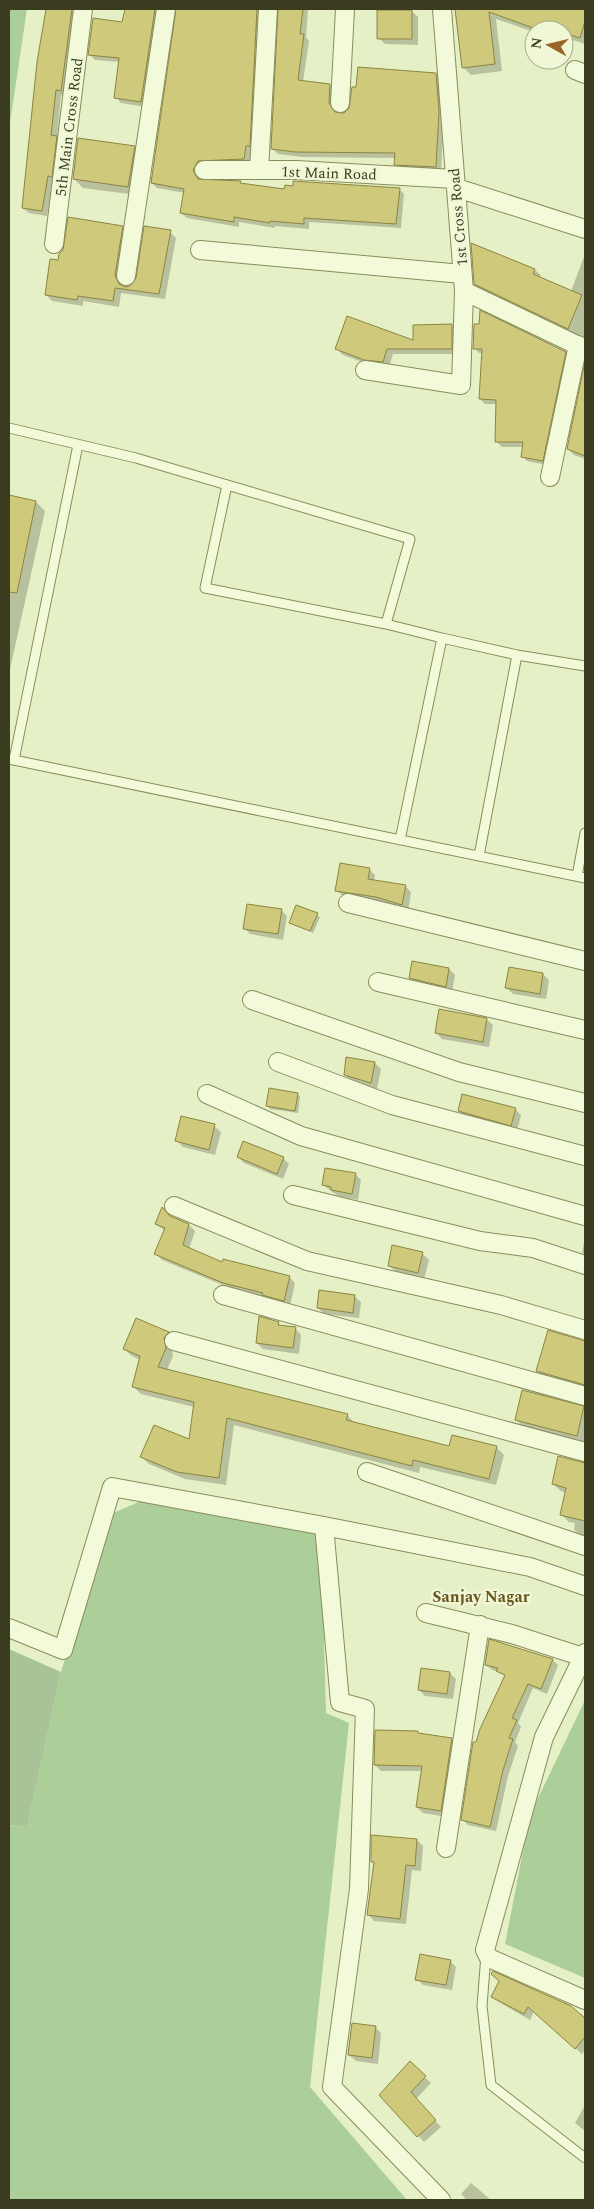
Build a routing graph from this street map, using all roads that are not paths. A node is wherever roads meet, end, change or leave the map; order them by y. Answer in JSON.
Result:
{"nodes":[{"id":1,"x":83,"y":9,"type":"edge"},
{"id":2,"x":166,"y":9,"type":"edge"},
{"id":3,"x":268,"y":9,"type":"edge"},
{"id":4,"x":345,"y":9,"type":"edge"},
{"id":5,"x":442,"y":9,"type":"edge"},
{"id":6,"x":340,"y":103,"type":"dead end"},
{"id":7,"x":204,"y":170,"type":"dead end"},
{"id":8,"x":259,"y":170,"type":"junction"},
{"id":9,"x":456,"y":184,"type":"junction"},
{"id":10,"x":585,"y":229,"type":"edge"},
{"id":11,"x":54,"y":244,"type":"dead end"},
{"id":12,"x":200,"y":250,"type":"dead end"},
{"id":13,"x":126,"y":276,"type":"dead end"},
{"id":14,"x":463,"y":282,"type":"junction"},
{"id":15,"x":582,"y":347,"type":"edge"},
{"id":16,"x":365,"y":370,"type":"dead end"},
{"id":17,"x":9,"y":428,"type":"edge"},
{"id":18,"x":78,"y":445,"type":"junction"},
{"id":19,"x":550,"y":477,"type":"dead end"},
{"id":20,"x":227,"y":485,"type":"junction"},
{"id":21,"x":386,"y":624,"type":"junction"},
{"id":22,"x":442,"y":638,"type":"junction"},
{"id":23,"x":517,"y":655,"type":"junction"},
{"id":24,"x":585,"y":666,"type":"edge"},
{"id":25,"x":11,"y":760,"type":"edge"},
{"id":26,"x":585,"y":832,"type":"edge"},
{"id":27,"x":400,"y":840,"type":"junction"},
{"id":28,"x":479,"y":856,"type":"junction"},
{"id":29,"x":581,"y":877,"type":"edge"},
{"id":30,"x":348,"y":903,"type":"dead end"},
{"id":31,"x":585,"y":961,"type":"edge"},
{"id":32,"x":378,"y":982,"type":"dead end"},
{"id":33,"x":252,"y":1000,"type":"dead end"},
{"id":34,"x":585,"y":1030,"type":"edge"},
{"id":35,"x":278,"y":1062,"type":"dead end"},
{"id":36,"x":208,"y":1094,"type":"dead end"},
{"id":37,"x":585,"y":1103,"type":"edge"},
{"id":38,"x":585,"y":1156,"type":"edge"},
{"id":39,"x":294,"y":1195,"type":"dead end"},
{"id":40,"x":174,"y":1206,"type":"dead end"},
{"id":41,"x":585,"y":1216,"type":"edge"},
{"id":42,"x":585,"y":1265,"type":"edge"},
{"id":43,"x":223,"y":1295,"type":"dead end"},
{"id":44,"x":585,"y":1330,"type":"edge"},
{"id":45,"x":174,"y":1341,"type":"dead end"},
{"id":46,"x":585,"y":1396,"type":"edge"},
{"id":47,"x":585,"y":1452,"type":"edge"},
{"id":48,"x":367,"y":1472,"type":"dead end"},
{"id":49,"x":324,"y":1526,"type":"junction"},
{"id":50,"x":585,"y":1546,"type":"edge"},
{"id":51,"x":585,"y":1586,"type":"edge"},
{"id":52,"x":426,"y":1613,"type":"dead end"},
{"id":53,"x":480,"y":1625,"type":"junction"},
{"id":54,"x":9,"y":1628,"type":"edge"},
{"id":55,"x":584,"y":1655,"type":"edge"},
{"id":56,"x":446,"y":1848,"type":"dead end"},
{"id":57,"x":486,"y":1954,"type":"junction"},
{"id":58,"x":585,"y":2000,"type":"edge"},
{"id":59,"x":585,"y":2158,"type":"edge"},
{"id":60,"x":440,"y":2200,"type":"edge"}],
"edges":[{"from":1,"to":11,"type":"street","name":"5th Main Cross Road"},
{"from":2,"to":13,"type":"street"},
{"from":3,"to":8,"type":"street"},
{"from":4,"to":6,"type":"street"},
{"from":5,"to":9,"type":"street","name":"1st Cross Road"},
{"from":7,"to":8,"type":"street","name":"1st Main Road"},
{"from":8,"to":9,"type":"street","name":"1st Main Road"},
{"from":9,"to":10,"type":"street","name":"1st Main Road"},
{"from":9,"to":14,"type":"street","name":"1st Cross Road"},
{"from":12,"to":14,"type":"street"},
{"from":14,"to":15,"type":"street"},
{"from":14,"to":16,"type":"street","name":"1st Cross Road"},
{"from":15,"to":19,"type":"street"},
{"from":17,"to":18,"type":"lane"},
{"from":18,"to":20,"type":"lane"},
{"from":18,"to":25,"type":"lane"},
{"from":20,"to":21,"type":"lane"},
{"from":20,"to":21,"type":"lane"},
{"from":21,"to":22,"type":"lane"},
{"from":22,"to":23,"type":"lane"},
{"from":22,"to":27,"type":"lane"},
{"from":23,"to":24,"type":"lane"},
{"from":23,"to":28,"type":"lane"},
{"from":25,"to":27,"type":"lane"},
{"from":26,"to":29,"type":"lane"},
{"from":27,"to":28,"type":"lane"},
{"from":28,"to":29,"type":"lane"},
{"from":30,"to":31,"type":"street"},
{"from":32,"to":34,"type":"street"},
{"from":33,"to":37,"type":"street"},
{"from":35,"to":38,"type":"street"},
{"from":36,"to":41,"type":"street"},
{"from":39,"to":42,"type":"street"},
{"from":40,"to":44,"type":"street"},
{"from":43,"to":46,"type":"street"},
{"from":45,"to":47,"type":"street"},
{"from":48,"to":50,"type":"street"},
{"from":49,"to":51,"type":"street"},
{"from":49,"to":54,"type":"street"},
{"from":49,"to":60,"type":"street"},
{"from":52,"to":53,"type":"street"},
{"from":53,"to":55,"type":"street"},
{"from":53,"to":56,"type":"street"},
{"from":55,"to":57,"type":"street"},
{"from":57,"to":58,"type":"street"},
{"from":57,"to":59,"type":"lane"}]}
